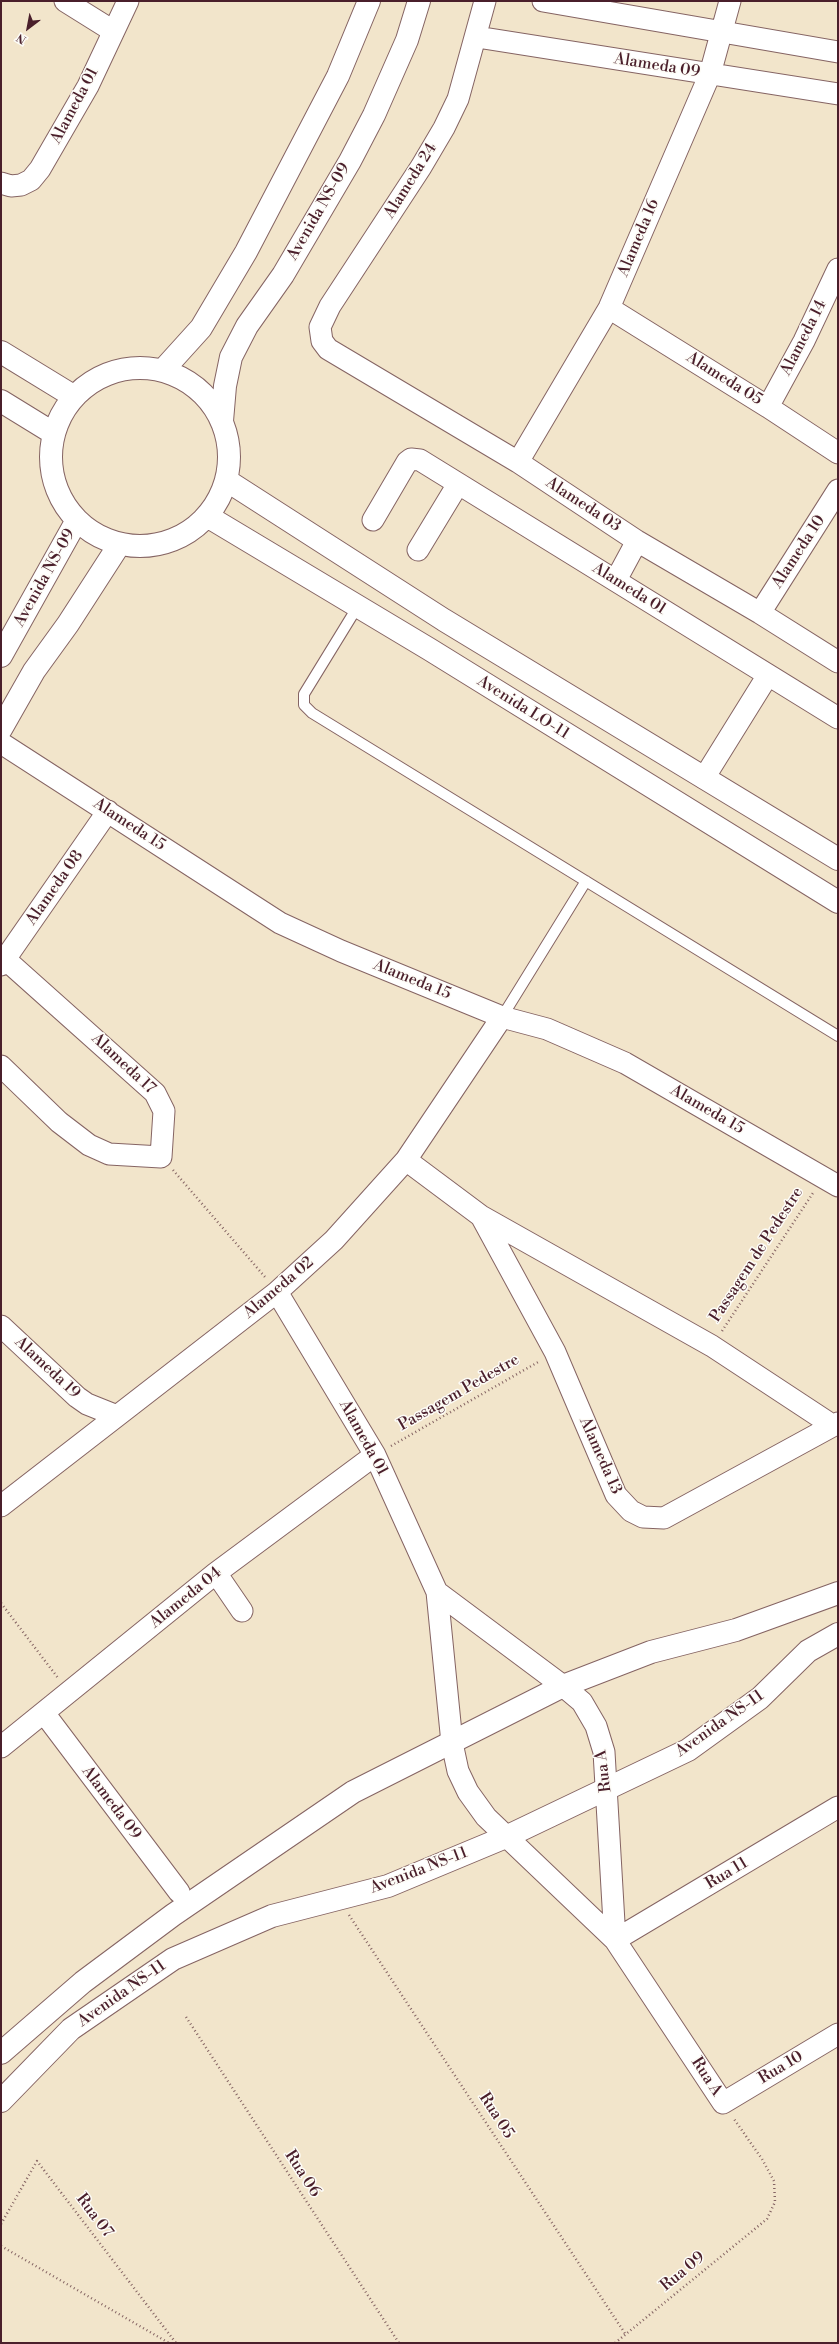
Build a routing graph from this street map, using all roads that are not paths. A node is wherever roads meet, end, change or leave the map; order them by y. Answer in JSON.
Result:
{"nodes":[{"id":1,"x":65,"y":1,"type":"edge"},
{"id":2,"x":128,"y":1,"type":"edge"},
{"id":3,"x":370,"y":1,"type":"edge"},
{"id":4,"x":419,"y":1,"type":"edge"},
{"id":5,"x":485,"y":1,"type":"edge"},
{"id":6,"x":543,"y":1,"type":"edge"},
{"id":7,"x":730,"y":1,"type":"edge"},
{"id":8,"x":113,"y":31,"type":"junction"},
{"id":9,"x":722,"y":31,"type":"junction"},
{"id":10,"x":477,"y":37,"type":"junction"},
{"id":11,"x":838,"y":52,"type":"edge"},
{"id":12,"x":710,"y":74,"type":"junction"},
{"id":13,"x":838,"y":94,"type":"edge"},
{"id":14,"x":1,"y":183,"type":"edge"},
{"id":15,"x":838,"y":269,"type":"edge"},
{"id":16,"x":609,"y":308,"type":"junction"},
{"id":17,"x":328,"y":349,"type":"joint"},
{"id":18,"x":1,"y":352,"type":"edge"},
{"id":19,"x":163,"y":370,"type":"junction"},
{"id":20,"x":73,"y":396,"type":"junction"},
{"id":21,"x":1,"y":401,"type":"edge"},
{"id":22,"x":768,"y":406,"type":"junction"},
{"id":23,"x":222,"y":421,"type":"junction"},
{"id":24,"x":53,"y":434,"type":"junction"},
{"id":25,"x":838,"y":453,"type":"edge"},
{"id":26,"x":518,"y":462,"type":"junction"},
{"id":27,"x":226,"y":480,"type":"junction"},
{"id":28,"x":458,"y":484,"type":"junction"},
{"id":29,"x":838,"y":490,"type":"edge"},
{"id":30,"x":207,"y":516,"type":"junction"},
{"id":31,"x":77,"y":520,"type":"junction"},
{"id":32,"x":373,"y":520,"type":"dead end"},
{"id":33,"x":637,"y":540,"type":"junction"},
{"id":34,"x":119,"y":545,"type":"junction"},
{"id":35,"x":418,"y":550,"type":"dead end"},
{"id":36,"x":616,"y":580,"type":"junction"},
{"id":37,"x":358,"y":606,"type":"junction"},
{"id":38,"x":760,"y":613,"type":"junction"},
{"id":39,"x":4,"y":642,"type":"edge"},
{"id":40,"x":838,"y":662,"type":"edge"},
{"id":41,"x":768,"y":675,"type":"junction"},
{"id":42,"x":838,"y":718,"type":"edge"},
{"id":43,"x":1,"y":730,"type":"edge"},
{"id":44,"x":1,"y":743,"type":"edge"},
{"id":45,"x":704,"y":778,"type":"junction"},
{"id":46,"x":108,"y":811,"type":"junction"},
{"id":47,"x":838,"y":859,"type":"edge"},
{"id":48,"x":586,"y":881,"type":"junction"},
{"id":49,"x":838,"y":902,"type":"edge"},
{"id":50,"x":3,"y":962,"type":"edge"},
{"id":51,"x":502,"y":1017,"type":"junction"},
{"id":52,"x":838,"y":1036,"type":"edge"},
{"id":53,"x":1,"y":1066,"type":"edge"},
{"id":54,"x":406,"y":1160,"type":"junction"},
{"id":55,"x":833,"y":1182,"type":"edge"},
{"id":56,"x":481,"y":1216,"type":"junction"},
{"id":57,"x":277,"y":1292,"type":"junction"},
{"id":58,"x":1,"y":1326,"type":"edge"},
{"id":59,"x":117,"y":1416,"type":"junction"},
{"id":60,"x":835,"y":1424,"type":"edge"},
{"id":61,"x":375,"y":1455,"type":"junction"},
{"id":62,"x":1,"y":1506,"type":"edge"},
{"id":63,"x":216,"y":1573,"type":"junction"},
{"id":64,"x":437,"y":1592,"type":"junction"},
{"id":65,"x":838,"y":1593,"type":"edge"},
{"id":66,"x":242,"y":1611,"type":"dead end"},
{"id":67,"x":838,"y":1634,"type":"edge"},
{"id":68,"x":564,"y":1686,"type":"junction"},
{"id":69,"x":44,"y":1713,"type":"junction"},
{"id":70,"x":452,"y":1743,"type":"junction"},
{"id":71,"x":1,"y":1748,"type":"edge"},
{"id":72,"x":606,"y":1787,"type":"junction"},
{"id":73,"x":838,"y":1808,"type":"edge"},
{"id":74,"x":508,"y":1836,"type":"junction"},
{"id":75,"x":179,"y":1892,"type":"dead end"},
{"id":76,"x":615,"y":1940,"type":"junction"},
{"id":77,"x":838,"y":2034,"type":"edge"},
{"id":78,"x":1,"y":2053,"type":"edge"},
{"id":79,"x":1,"y":2101,"type":"edge"},
{"id":80,"x":723,"y":2103,"type":"joint"}],
"edges":[{"from":1,"to":8,"type":"street"},
{"from":2,"to":8,"type":"street","name":"Alameda 01"},
{"from":3,"to":19,"type":"street"},
{"from":4,"to":23,"type":"street","name":"Avenida NS-09"},
{"from":5,"to":10,"type":"street","name":"Alameda 24"},
{"from":6,"to":9,"type":"street"},
{"from":7,"to":9,"type":"street","name":"Alameda 16"},
{"from":8,"to":14,"type":"street","name":"Alameda 01"},
{"from":9,"to":11,"type":"street"},
{"from":9,"to":12,"type":"street","name":"Alameda 16"},
{"from":10,"to":12,"type":"street","name":"Alameda 09"},
{"from":10,"to":17,"type":"street","name":"Alameda 24"},
{"from":12,"to":13,"type":"street","name":"Alameda 09"},
{"from":12,"to":16,"type":"street","name":"Alameda 16"},
{"from":15,"to":22,"type":"street","name":"Alameda 14"},
{"from":16,"to":22,"type":"street","name":"Alameda 05"},
{"from":16,"to":26,"type":"street","name":"Alameda 16"},
{"from":17,"to":26,"type":"street","name":"Alameda 03"},
{"from":18,"to":20,"type":"street"},
{"from":19,"to":20,"type":"street"},
{"from":19,"to":23,"type":"street"},
{"from":20,"to":24,"type":"street"},
{"from":21,"to":24,"type":"street"},
{"from":22,"to":25,"type":"street","name":"Alameda 05"},
{"from":23,"to":27,"type":"street"},
{"from":24,"to":31,"type":"street"},
{"from":26,"to":33,"type":"street","name":"Alameda 03"},
{"from":27,"to":30,"type":"street"},
{"from":27,"to":45,"type":"street"},
{"from":28,"to":32,"type":"street","name":"Alameda 01"},
{"from":28,"to":35,"type":"street"},
{"from":28,"to":36,"type":"street","name":"Alameda 01"},
{"from":29,"to":38,"type":"street","name":"Alameda 10"},
{"from":30,"to":34,"type":"street"},
{"from":30,"to":37,"type":"street","name":"Avenida LO-11"},
{"from":31,"to":34,"type":"street"},
{"from":31,"to":39,"type":"street","name":"Avenida NS-09"},
{"from":33,"to":36,"type":"street"},
{"from":33,"to":38,"type":"street","name":"Alameda 03"},
{"from":34,"to":43,"type":"street"},
{"from":36,"to":41,"type":"street","name":"Alameda 01"},
{"from":37,"to":48,"type":"lane"},
{"from":37,"to":49,"type":"street","name":"Avenida LO-11"},
{"from":38,"to":40,"type":"street","name":"Alameda 03"},
{"from":41,"to":42,"type":"street","name":"Alameda 01"},
{"from":41,"to":45,"type":"street"},
{"from":44,"to":46,"type":"street","name":"Alameda 15"},
{"from":45,"to":47,"type":"street"},
{"from":46,"to":50,"type":"street","name":"Alameda 08"},
{"from":46,"to":51,"type":"street","name":"Alameda 15"},
{"from":48,"to":51,"type":"lane"},
{"from":48,"to":52,"type":"lane"},
{"from":50,"to":53,"type":"street","name":"Alameda 17"},
{"from":51,"to":54,"type":"street","name":"Alameda 02"},
{"from":51,"to":55,"type":"street","name":"Alameda 15"},
{"from":54,"to":56,"type":"street","name":"Alameda 13"},
{"from":54,"to":57,"type":"street","name":"Alameda 02"},
{"from":56,"to":60,"type":"street","name":"Alameda 13"},
{"from":56,"to":60,"type":"street","name":"Alameda 13"},
{"from":57,"to":59,"type":"street","name":"Alameda 02"},
{"from":57,"to":61,"type":"street","name":"Alameda 01"},
{"from":58,"to":59,"type":"street","name":"Alameda 19"},
{"from":59,"to":62,"type":"street","name":"Alameda 02"},
{"from":61,"to":63,"type":"street","name":"Alameda 04"},
{"from":61,"to":64,"type":"street","name":"Alameda 01"},
{"from":63,"to":66,"type":"street"},
{"from":63,"to":69,"type":"street","name":"Alameda 04"},
{"from":64,"to":68,"type":"street","name":"Rua A"},
{"from":64,"to":70,"type":"street","name":"Rua A"},
{"from":65,"to":68,"type":"street","name":"Avenida NS-11"},
{"from":67,"to":72,"type":"street","name":"Avenida NS-11"},
{"from":68,"to":70,"type":"street","name":"Avenida NS-11"},
{"from":68,"to":72,"type":"street","name":"Rua A"},
{"from":69,"to":71,"type":"street","name":"Alameda 04"},
{"from":69,"to":75,"type":"street","name":"Alameda 09"},
{"from":70,"to":74,"type":"street","name":"Rua A"},
{"from":70,"to":78,"type":"street","name":"Avenida NS-11"},
{"from":72,"to":74,"type":"street","name":"Avenida NS-11"},
{"from":72,"to":76,"type":"street","name":"Rua A"},
{"from":73,"to":76,"type":"street","name":"Rua 11"},
{"from":74,"to":76,"type":"street","name":"Rua A"},
{"from":74,"to":79,"type":"street","name":"Avenida NS-11"},
{"from":76,"to":80,"type":"street","name":"Rua A"},
{"from":77,"to":80,"type":"street","name":"Rua 10"}]}
